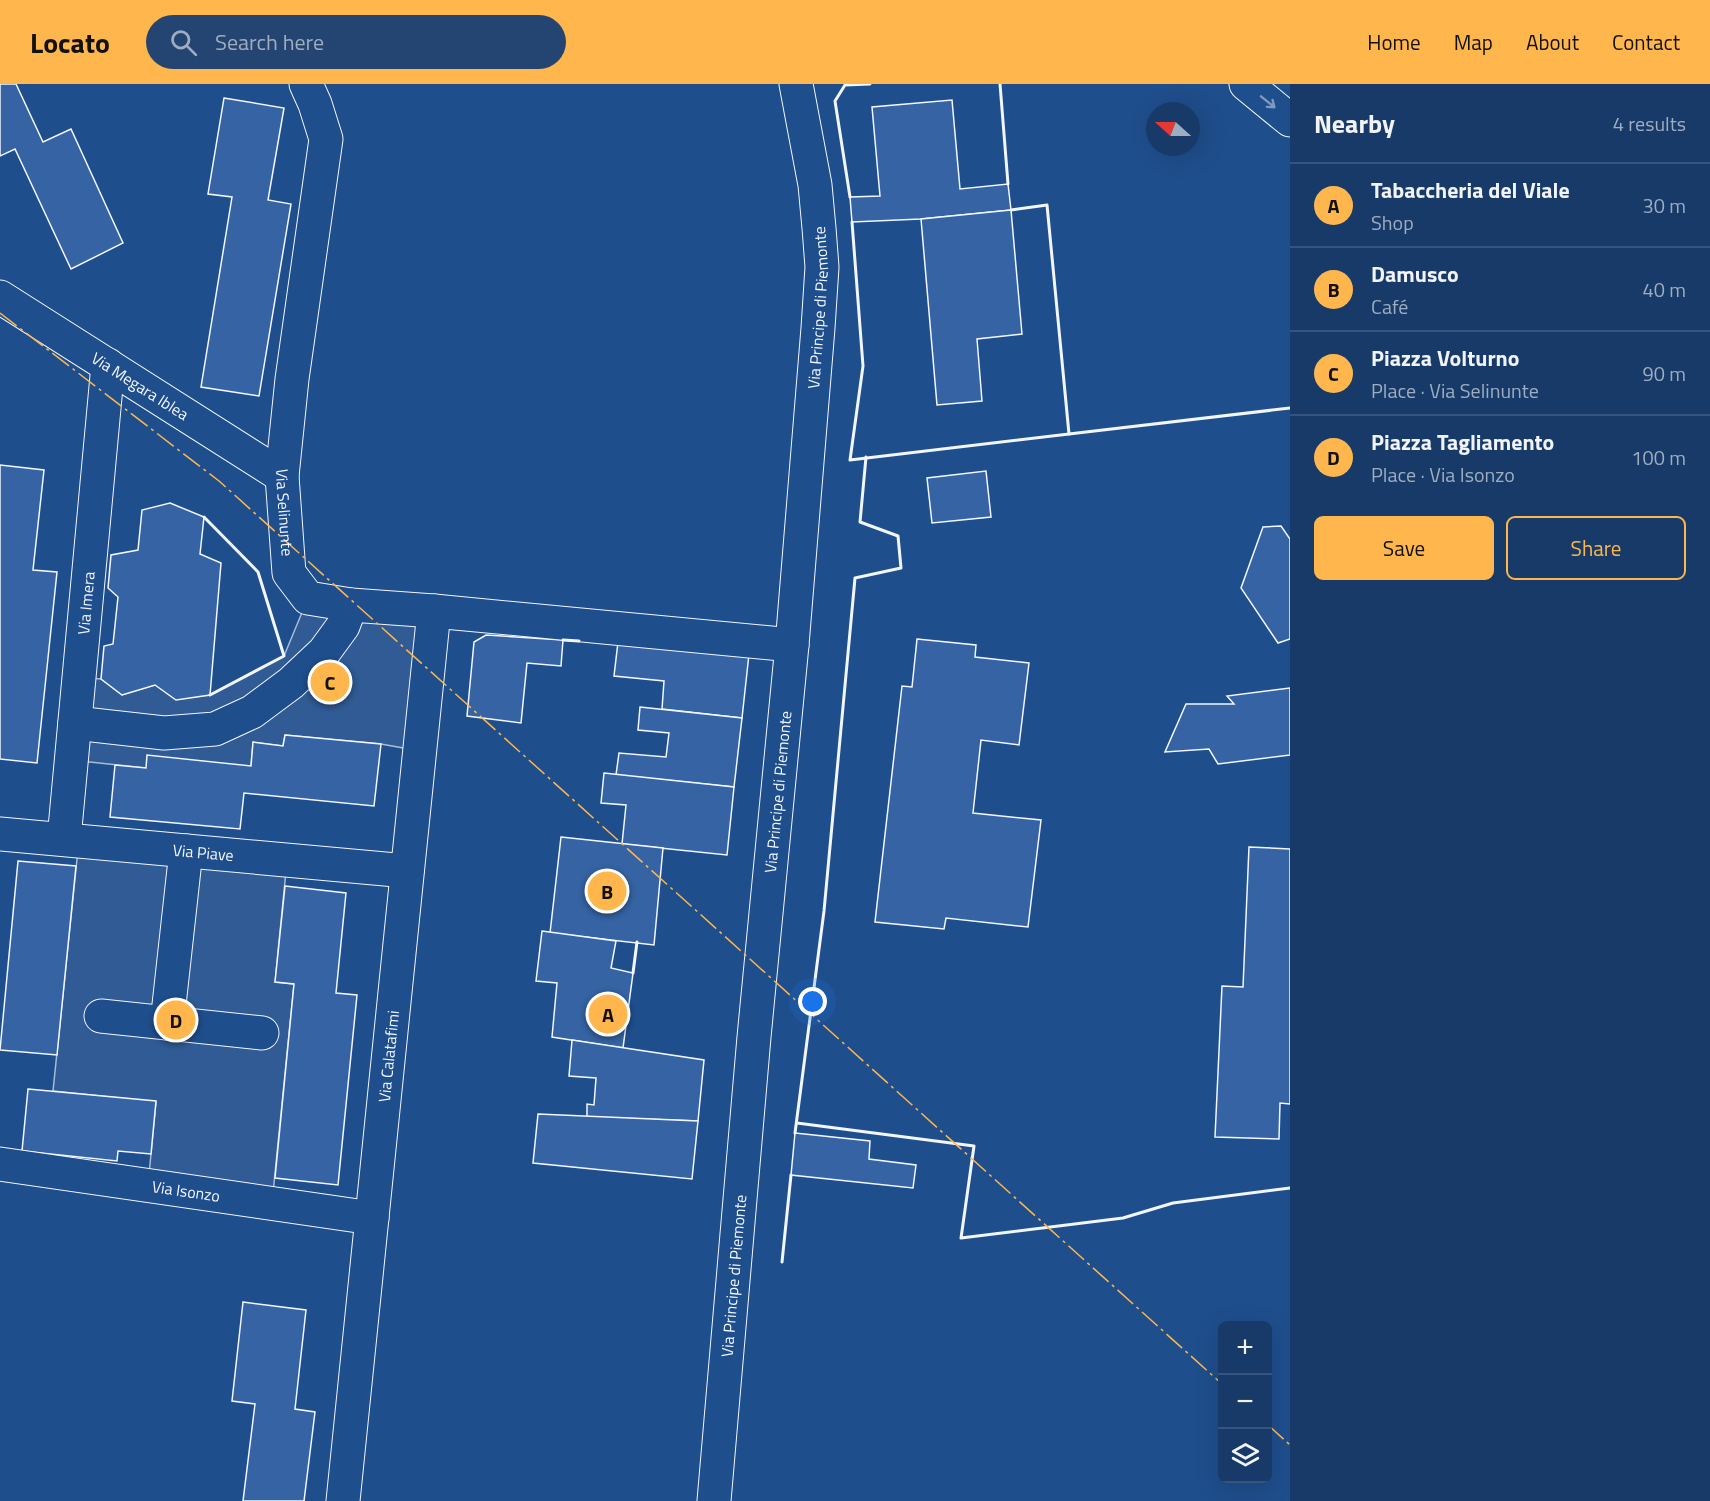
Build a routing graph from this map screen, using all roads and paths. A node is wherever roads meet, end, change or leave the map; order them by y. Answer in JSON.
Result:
{"nodes":[{"id":1,"x":306,"y":84,"type":"edge"},
{"id":2,"x":796,"y":84,"type":"edge"},
{"id":3,"x":1246,"y":84,"type":"edge"},
{"id":4,"x":1290,"y":120,"type":"edge"},
{"id":5,"x":0,"y":297,"type":"edge"},
{"id":6,"x":108,"y":365,"type":"junction"},
{"id":7,"x":282,"y":476,"type":"junction"},
{"id":8,"x":351,"y":605,"type":"junction"},
{"id":9,"x":434,"y":611,"type":"junction"},
{"id":10,"x":792,"y":645,"type":"junction"},
{"id":11,"x":75,"y":723,"type":"junction"},
{"id":12,"x":0,"y":834,"type":"edge"},
{"id":13,"x":64,"y":840,"type":"junction"},
{"id":14,"x":186,"y":851,"type":"junction"},
{"id":15,"x":407,"y":871,"type":"junction"},
{"id":16,"x":101,"y":1016,"type":"dead end"},
{"id":17,"x":167,"y":1023,"type":"junction"},
{"id":18,"x":262,"y":1033,"type":"dead end"},
{"id":19,"x":0,"y":1164,"type":"edge"},
{"id":20,"x":372,"y":1218,"type":"junction"},
{"id":21,"x":343,"y":1501,"type":"edge"},
{"id":22,"x":714,"y":1501,"type":"edge"}],
"edges":[{"from":1,"to":7,"type":"main road","name":"Via Selinunte"},
{"from":2,"to":10,"type":"main road","name":"Via Principe di Piemonte"},
{"from":3,"to":4,"type":"main road","one_way":true},
{"from":5,"to":6,"type":"main road","name":"Via Megara Iblea"},
{"from":6,"to":7,"type":"main road","name":"Via Megara Iblea"},
{"from":6,"to":11,"type":"main road","name":"Via Imera"},
{"from":7,"to":8,"type":"main road","name":"Via Selinunte"},
{"from":8,"to":9,"type":"main road","name":"Via Selinunte"},
{"from":8,"to":11,"type":"main road"},
{"from":9,"to":10,"type":"main road","name":"Via Selinunte"},
{"from":9,"to":15,"type":"main road","name":"Via Calatafimi"},
{"from":10,"to":22,"type":"main road","name":"Via Principe di Piemonte"},
{"from":11,"to":13,"type":"main road","name":"Via Imera"},
{"from":12,"to":13,"type":"main road","name":"Via Piave"},
{"from":13,"to":14,"type":"main road","name":"Via Piave"},
{"from":14,"to":15,"type":"main road","name":"Via Piave"},
{"from":14,"to":17,"type":"main road"},
{"from":15,"to":20,"type":"main road","name":"Via Calatafimi"},
{"from":16,"to":17,"type":"main road"},
{"from":17,"to":18,"type":"main road"},
{"from":19,"to":20,"type":"main road","name":"Via Isonzo"},
{"from":20,"to":21,"type":"main road","name":"Via Calatafimi"}]}
